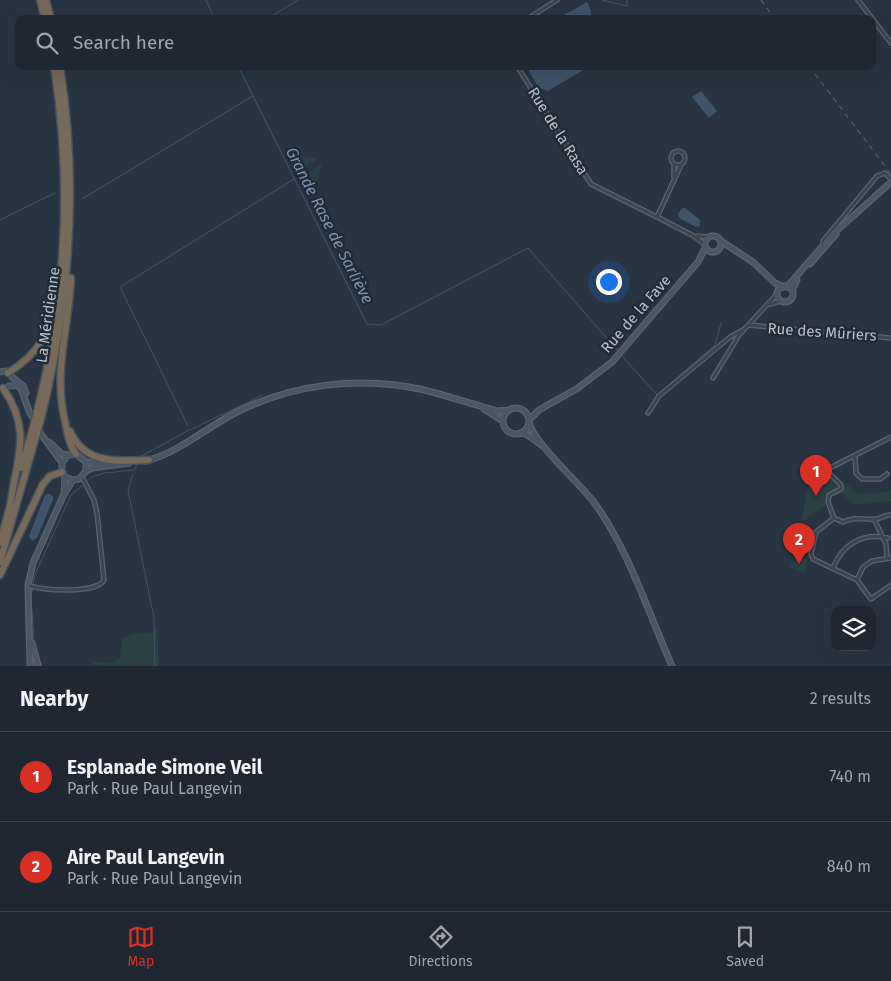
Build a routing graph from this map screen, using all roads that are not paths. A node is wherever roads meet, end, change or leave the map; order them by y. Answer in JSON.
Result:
{"nodes":[{"id":1,"x":40,"y":0,"type":"edge"},
{"id":2,"x":46,"y":0,"type":"edge"},
{"id":3,"x":557,"y":0,"type":"edge"},
{"id":4,"x":858,"y":0,"type":"edge"},
{"id":5,"x":44,"y":15,"type":"edge"},
{"id":6,"x":50,"y":15,"type":"edge"},
{"id":7,"x":533,"y":15,"type":"edge"},
{"id":8,"x":870,"y":15,"type":"edge"},
{"id":9,"x":876,"y":23,"type":"edge"},
{"id":10,"x":891,"y":43,"type":"edge"},
{"id":11,"x":54,"y":70,"type":"edge"},
{"id":12,"x":60,"y":70,"type":"edge"},
{"id":13,"x":520,"y":70,"type":"edge"},
{"id":14,"x":674,"y":164,"type":"junction"},
{"id":15,"x":681,"y":165,"type":"junction"},
{"id":16,"x":674,"y":180,"type":"junction"},
{"id":17,"x":891,"y":180,"type":"edge"},
{"id":18,"x":657,"y":217,"type":"junction"},
{"id":19,"x":849,"y":220,"type":"junction"},
{"id":20,"x":68,"y":231,"type":"junction"},
{"id":21,"x":694,"y":236,"type":"junction"},
{"id":22,"x":708,"y":237,"type":"junction"},
{"id":23,"x":721,"y":242,"type":"junction"},
{"id":24,"x":823,"y":244,"type":"junction"},
{"id":25,"x":705,"y":246,"type":"junction"},
{"id":26,"x":719,"y":250,"type":"junction"},
{"id":27,"x":710,"y":252,"type":"junction"},
{"id":28,"x":736,"y":252,"type":"junction"},
{"id":29,"x":698,"y":262,"type":"junction"},
{"id":30,"x":810,"y":264,"type":"junction"},
{"id":31,"x":767,"y":276,"type":"junction"},
{"id":32,"x":785,"y":287,"type":"junction"},
{"id":33,"x":792,"y":291,"type":"junction"},
{"id":34,"x":777,"y":293,"type":"junction"},
{"id":35,"x":781,"y":301,"type":"junction"},
{"id":36,"x":767,"y":306,"type":"junction"},
{"id":37,"x":751,"y":326,"type":"junction"},
{"id":38,"x":742,"y":330,"type":"junction"},
{"id":39,"x":891,"y":338,"type":"edge"},
{"id":40,"x":0,"y":372,"type":"edge"},
{"id":41,"x":10,"y":375,"type":"junction"},
{"id":42,"x":712,"y":378,"type":"dead end"},
{"id":43,"x":4,"y":387,"type":"edge"},
{"id":44,"x":565,"y":396,"type":"junction"},
{"id":45,"x":60,"y":397,"type":"junction"},
{"id":46,"x":466,"y":402,"type":"junction"},
{"id":47,"x":509,"y":410,"type":"junction"},
{"id":48,"x":525,"y":411,"type":"junction"},
{"id":49,"x":648,"y":413,"type":"dead end"},
{"id":50,"x":503,"y":421,"type":"junction"},
{"id":51,"x":529,"y":421,"type":"junction"},
{"id":52,"x":34,"y":432,"type":"junction"},
{"id":53,"x":520,"y":433,"type":"junction"},
{"id":54,"x":890,"y":439,"type":"edge"},
{"id":55,"x":550,"y":452,"type":"junction"},
{"id":56,"x":76,"y":454,"type":"junction"},
{"id":57,"x":68,"y":456,"type":"junction"},
{"id":58,"x":855,"y":456,"type":"junction"},
{"id":59,"x":149,"y":460,"type":"junction"},
{"id":60,"x":86,"y":462,"type":"junction"},
{"id":61,"x":62,"y":463,"type":"junction"},
{"id":62,"x":112,"y":465,"type":"junction"},
{"id":63,"x":86,"y":471,"type":"junction"},
{"id":64,"x":64,"y":474,"type":"junction"},
{"id":65,"x":887,"y":474,"type":"dead end"},
{"id":66,"x":73,"y":480,"type":"junction"},
{"id":67,"x":84,"y":481,"type":"junction"},
{"id":68,"x":64,"y":494,"type":"junction"},
{"id":69,"x":10,"y":508,"type":"junction"},
{"id":70,"x":891,"y":515,"type":"edge"},
{"id":71,"x":834,"y":518,"type":"junction"},
{"id":72,"x":874,"y":519,"type":"junction"},
{"id":73,"x":881,"y":536,"type":"junction"},
{"id":74,"x":888,"y":538,"type":"dead end"},
{"id":75,"x":0,"y":542,"type":"edge"},
{"id":76,"x":889,"y":557,"type":"edge"},
{"id":77,"x":0,"y":562,"type":"edge"},
{"id":78,"x":833,"y":568,"type":"junction"},
{"id":79,"x":0,"y":575,"type":"edge"},
{"id":80,"x":857,"y":580,"type":"junction"},
{"id":81,"x":891,"y":585,"type":"edge"},
{"id":82,"x":32,"y":586,"type":"junction"},
{"id":83,"x":29,"y":629,"type":"junction"},
{"id":84,"x":31,"y":666,"type":"edge"},
{"id":85,"x":38,"y":666,"type":"edge"},
{"id":86,"x":672,"y":666,"type":"edge"}],
"edges":[{"from":1,"to":5,"type":"highway"},
{"from":2,"to":6,"type":"highway"},
{"from":3,"to":7,"type":"street"},
{"from":4,"to":8,"type":"street"},
{"from":9,"to":10,"type":"street"},
{"from":11,"to":20,"type":"highway","name":"La Méridienne"},
{"from":12,"to":20,"type":"highway","name":"La Méridienne"},
{"from":13,"to":18,"type":"street","name":"Rue de la Rasa"},
{"from":14,"to":15,"type":"street"},
{"from":14,"to":15,"type":"street"},
{"from":14,"to":16,"type":"street"},
{"from":15,"to":16,"type":"street"},
{"from":16,"to":18,"type":"street"},
{"from":17,"to":19,"type":"main road"},
{"from":17,"to":24,"type":"street"},
{"from":18,"to":21,"type":"street"},
{"from":19,"to":24,"type":"main road"},
{"from":19,"to":30,"type":"main road"},
{"from":20,"to":41,"type":"highway"},
{"from":20,"to":45,"type":"highway"},
{"from":20,"to":52,"type":"highway","name":"La Méridienne","bridge":true},
{"from":21,"to":22,"type":"street"},
{"from":21,"to":25,"type":"street"},
{"from":22,"to":23,"type":"main road"},
{"from":22,"to":25,"type":"main road"},
{"from":23,"to":26,"type":"main road"},
{"from":23,"to":28,"type":"main road"},
{"from":24,"to":30,"type":"street"},
{"from":24,"to":32,"type":"main road"},
{"from":25,"to":27,"type":"main road"},
{"from":25,"to":29,"type":"main road","name":"Rue de la Fave"},
{"from":26,"to":27,"type":"main road"},
{"from":26,"to":28,"type":"main road"},
{"from":27,"to":29,"type":"main road","name":"Rue de la Fave"},
{"from":28,"to":31,"type":"main road"},
{"from":29,"to":44,"type":"main road","name":"Rue de la Fave"},
{"from":30,"to":33,"type":"main road"},
{"from":31,"to":32,"type":"main road"},
{"from":31,"to":34,"type":"main road"},
{"from":32,"to":33,"type":"main road"},
{"from":32,"to":34,"type":"main road"},
{"from":33,"to":35,"type":"main road"},
{"from":34,"to":35,"type":"main road"},
{"from":34,"to":36,"type":"street"},
{"from":35,"to":36,"type":"street"},
{"from":36,"to":37,"type":"street"},
{"from":37,"to":38,"type":"street"},
{"from":37,"to":39,"type":"street","name":"Rue des Mûriers"},
{"from":38,"to":42,"type":"street"},
{"from":38,"to":49,"type":"street"},
{"from":40,"to":41,"type":"main road"},
{"from":41,"to":43,"type":"main road"},
{"from":41,"to":57,"type":"main road"},
{"from":43,"to":61,"type":"main road"},
{"from":43,"to":69,"type":"highway"},
{"from":44,"to":48,"type":"main road","name":"Rue de la Fave"},
{"from":44,"to":51,"type":"main road","name":"Rue de la Fave"},
{"from":45,"to":56,"type":"highway"},
{"from":45,"to":59,"type":"highway"},
{"from":46,"to":47,"type":"main road"},
{"from":46,"to":50,"type":"main road"},
{"from":46,"to":59,"type":"main road"},
{"from":47,"to":48,"type":"main road"},
{"from":47,"to":50,"type":"main road"},
{"from":48,"to":51,"type":"main road"},
{"from":50,"to":53,"type":"main road"},
{"from":51,"to":53,"type":"main road"},
{"from":51,"to":55,"type":"main road"},
{"from":52,"to":69,"type":"highway","name":"La Méridienne"},
{"from":52,"to":77,"type":"highway","name":"La Méridienne"},
{"from":53,"to":55,"type":"main road"},
{"from":54,"to":58,"type":"street"},
{"from":55,"to":86,"type":"main road"},
{"from":56,"to":57,"type":"main road"},
{"from":56,"to":60,"type":"main road"},
{"from":57,"to":61,"type":"main road"},
{"from":58,"to":65,"type":"street"},
{"from":58,"to":71,"type":"street"},
{"from":59,"to":62,"type":"main road"},
{"from":60,"to":62,"type":"main road"},
{"from":60,"to":63,"type":"main road"},
{"from":61,"to":64,"type":"main road"},
{"from":62,"to":63,"type":"main road"},
{"from":63,"to":67,"type":"main road"},
{"from":64,"to":66,"type":"main road"},
{"from":64,"to":68,"type":"main road"},
{"from":64,"to":79,"type":"highway"},
{"from":66,"to":67,"type":"main road"},
{"from":66,"to":68,"type":"main road"},
{"from":67,"to":82,"type":"street"},
{"from":68,"to":82,"type":"main road"},
{"from":69,"to":75,"type":"highway","name":"La Méridienne"},
{"from":70,"to":72,"type":"street"},
{"from":71,"to":72,"type":"street"},
{"from":71,"to":78,"type":"street"},
{"from":72,"to":73,"type":"street"},
{"from":73,"to":74,"type":"street"},
{"from":73,"to":76,"type":"street"},
{"from":73,"to":78,"type":"street"},
{"from":76,"to":80,"type":"street"},
{"from":78,"to":80,"type":"street"},
{"from":80,"to":81,"type":"street"},
{"from":82,"to":83,"type":"main road"},
{"from":83,"to":84,"type":"main road"},
{"from":83,"to":85,"type":"main road"},
{"from":84,"to":85,"type":"main road"}]}
